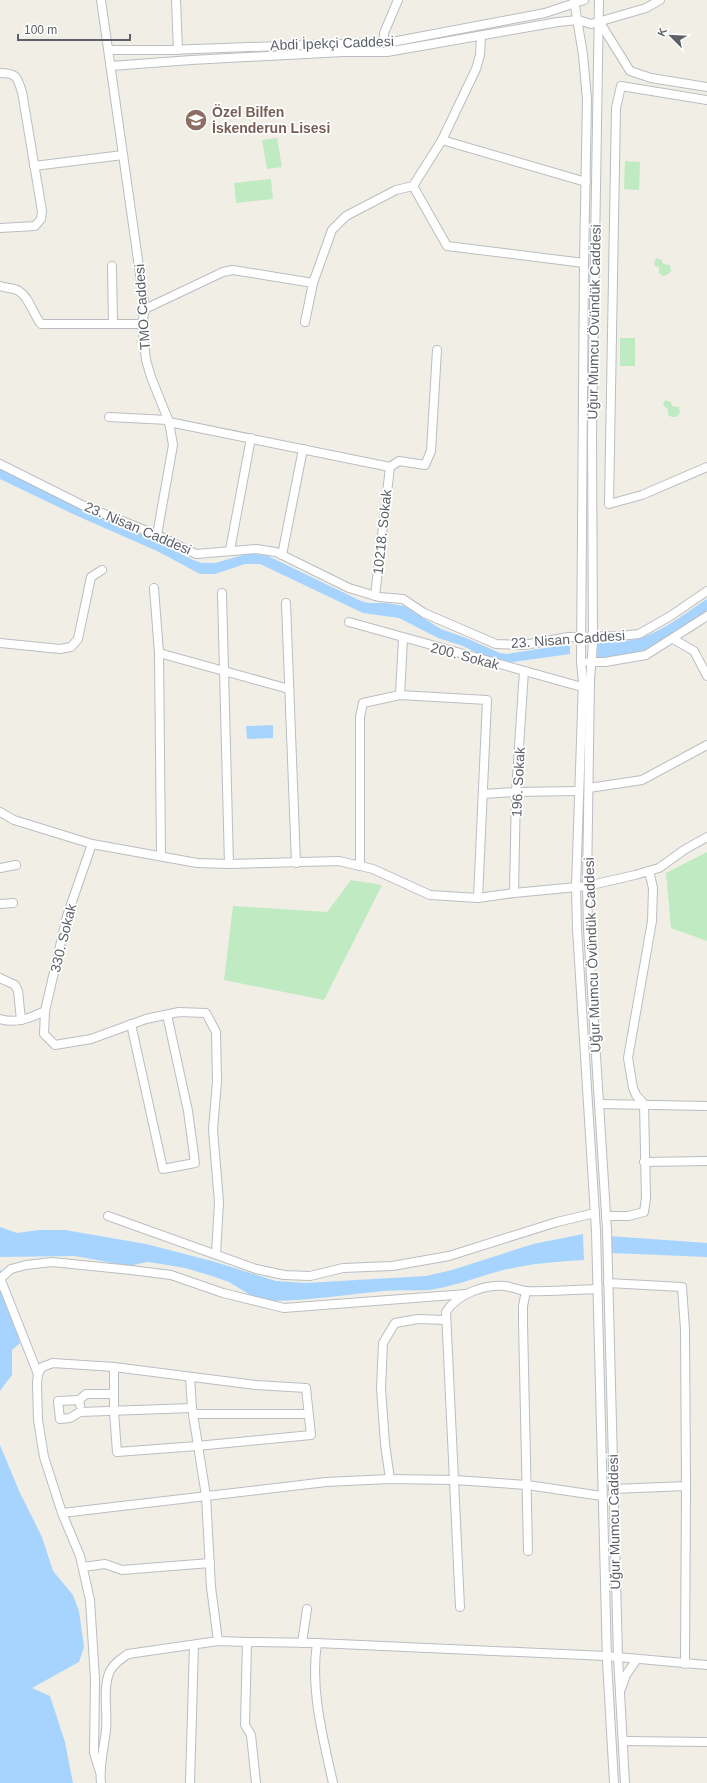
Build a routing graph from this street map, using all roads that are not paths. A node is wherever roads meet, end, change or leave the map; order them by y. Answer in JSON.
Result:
{"nodes":[{"id":1,"x":101,"y":0,"type":"edge"},
{"id":2,"x":176,"y":0,"type":"edge"},
{"id":3,"x":398,"y":0,"type":"edge"},
{"id":4,"x":584,"y":0,"type":"edge"},
{"id":5,"x":599,"y":0,"type":"edge"},
{"id":6,"x":660,"y":0,"type":"edge"},
{"id":7,"x":575,"y":2,"type":"edge"},
{"id":8,"x":578,"y":20,"type":"junction"},
{"id":9,"x":599,"y":21,"type":"junction"},
{"id":10,"x":481,"y":36,"type":"junction"},
{"id":11,"x":384,"y":42,"type":"junction"},
{"id":12,"x":109,"y":50,"type":"junction"},
{"id":13,"x":178,"y":50,"type":"junction"},
{"id":14,"x":111,"y":66,"type":"junction"},
{"id":15,"x":0,"y":73,"type":"edge"},
{"id":16,"x":707,"y":87,"type":"edge"},
{"id":17,"x":707,"y":100,"type":"edge"},
{"id":18,"x":442,"y":140,"type":"junction"},
{"id":19,"x":123,"y":155,"type":"junction"},
{"id":20,"x":34,"y":166,"type":"junction"},
{"id":21,"x":586,"y":182,"type":"junction"},
{"id":22,"x":413,"y":186,"type":"junction"},
{"id":23,"x":0,"y":228,"type":"edge"},
{"id":24,"x":584,"y":263,"type":"junction"},
{"id":25,"x":112,"y":266,"type":"dead end"},
{"id":26,"x":313,"y":283,"type":"junction"},
{"id":27,"x":0,"y":286,"type":"edge"},
{"id":28,"x":145,"y":309,"type":"junction"},
{"id":29,"x":305,"y":322,"type":"dead end"},
{"id":30,"x":113,"y":323,"type":"junction"},
{"id":31,"x":142,"y":324,"type":"junction"},
{"id":32,"x":437,"y":350,"type":"dead end"},
{"id":33,"x":109,"y":417,"type":"dead end"},
{"id":34,"x":168,"y":421,"type":"junction"},
{"id":35,"x":251,"y":438,"type":"junction"},
{"id":36,"x":303,"y":448,"type":"junction"},
{"id":37,"x":0,"y":464,"type":"edge"},
{"id":38,"x":390,"y":467,"type":"junction"},
{"id":39,"x":707,"y":467,"type":"edge"},
{"id":40,"x":157,"y":535,"type":"junction"},
{"id":41,"x":230,"y":550,"type":"junction"},
{"id":42,"x":282,"y":555,"type":"junction"},
{"id":43,"x":102,"y":570,"type":"dead end"},
{"id":44,"x":154,"y":588,"type":"dead end"},
{"id":45,"x":707,"y":591,"type":"edge"},
{"id":46,"x":222,"y":593,"type":"dead end"},
{"id":47,"x":375,"y":596,"type":"junction"},
{"id":48,"x":286,"y":603,"type":"dead end"},
{"id":49,"x":707,"y":616,"type":"edge"},
{"id":50,"x":349,"y":622,"type":"dead end"},
{"id":51,"x":403,"y":639,"type":"junction"},
{"id":52,"x":582,"y":639,"type":"junction"},
{"id":53,"x":673,"y":639,"type":"junction"},
{"id":54,"x":593,"y":640,"type":"junction"},
{"id":55,"x":0,"y":643,"type":"edge"},
{"id":56,"x":159,"y":652,"type":"junction"},
{"id":57,"x":582,"y":658,"type":"junction"},
{"id":58,"x":592,"y":659,"type":"junction"},
{"id":59,"x":224,"y":670,"type":"junction"},
{"id":60,"x":524,"y":671,"type":"junction"},
{"id":61,"x":707,"y":676,"type":"edge"},
{"id":62,"x":582,"y":687,"type":"junction"},
{"id":63,"x":289,"y":689,"type":"junction"},
{"id":64,"x":400,"y":695,"type":"junction"},
{"id":65,"x":707,"y":745,"type":"edge"},
{"id":66,"x":589,"y":788,"type":"junction"},
{"id":67,"x":578,"y":791,"type":"junction"},
{"id":68,"x":516,"y":792,"type":"junction"},
{"id":69,"x":483,"y":794,"type":"junction"},
{"id":70,"x":0,"y":812,"type":"edge"},
{"id":71,"x":707,"y":837,"type":"edge"},
{"id":72,"x":92,"y":844,"type":"junction"},
{"id":73,"x":161,"y":855,"type":"junction"},
{"id":74,"x":296,"y":862,"type":"junction"},
{"id":75,"x":230,"y":864,"type":"junction"},
{"id":76,"x":16,"y":865,"type":"dead end"},
{"id":77,"x":360,"y":866,"type":"junction"},
{"id":78,"x":0,"y":868,"type":"edge"},
{"id":79,"x":649,"y":871,"type":"junction"},
{"id":80,"x":576,"y":886,"type":"junction"},
{"id":81,"x":587,"y":886,"type":"junction"},
{"id":82,"x":514,"y":892,"type":"junction"},
{"id":83,"x":478,"y":898,"type":"junction"},
{"id":84,"x":13,"y":903,"type":"dead end"},
{"id":85,"x":0,"y":904,"type":"edge"},
{"id":86,"x":0,"y":978,"type":"edge"},
{"id":87,"x":45,"y":1011,"type":"junction"},
{"id":88,"x":167,"y":1015,"type":"junction"},
{"id":89,"x":0,"y":1019,"type":"edge"},
{"id":90,"x":21,"y":1020,"type":"junction"},
{"id":91,"x":131,"y":1024,"type":"junction"},
{"id":92,"x":600,"y":1104,"type":"junction"},
{"id":93,"x":644,"y":1104,"type":"junction"},
{"id":94,"x":707,"y":1106,"type":"edge"},
{"id":95,"x":707,"y":1161,"type":"edge"},
{"id":96,"x":644,"y":1162,"type":"junction"},
{"id":97,"x":595,"y":1213,"type":"junction"},
{"id":98,"x":108,"y":1216,"type":"dead end"},
{"id":99,"x":606,"y":1216,"type":"junction"},
{"id":100,"x":216,"y":1254,"type":"junction"},
{"id":101,"x":608,"y":1261,"type":"joint"},
{"id":102,"x":597,"y":1262,"type":"joint"},
{"id":103,"x":0,"y":1278,"type":"edge"},
{"id":104,"x":608,"y":1283,"type":"junction"},
{"id":105,"x":597,"y":1289,"type":"junction"},
{"id":106,"x":526,"y":1291,"type":"junction"},
{"id":107,"x":466,"y":1294,"type":"junction"},
{"id":108,"x":446,"y":1320,"type":"junction"},
{"id":109,"x":114,"y":1367,"type":"junction"},
{"id":110,"x":38,"y":1374,"type":"junction"},
{"id":111,"x":190,"y":1377,"type":"junction"},
{"id":112,"x":114,"y":1394,"type":"junction"},
{"id":113,"x":79,"y":1400,"type":"junction"},
{"id":114,"x":192,"y":1411,"type":"junction"},
{"id":115,"x":80,"y":1412,"type":"junction"},
{"id":116,"x":114,"y":1412,"type":"junction"},
{"id":117,"x":308,"y":1414,"type":"junction"},
{"id":118,"x":197,"y":1446,"type":"junction"},
{"id":119,"x":390,"y":1479,"type":"junction"},
{"id":120,"x":454,"y":1480,"type":"junction"},
{"id":121,"x":527,"y":1486,"type":"junction"},
{"id":122,"x":686,"y":1486,"type":"junction"},
{"id":123,"x":613,"y":1489,"type":"junction"},
{"id":124,"x":206,"y":1496,"type":"junction"},
{"id":125,"x":602,"y":1496,"type":"junction"},
{"id":126,"x":62,"y":1513,"type":"junction"},
{"id":127,"x":528,"y":1551,"type":"dead end"},
{"id":128,"x":210,"y":1563,"type":"junction"},
{"id":129,"x":83,"y":1567,"type":"junction"},
{"id":130,"x":460,"y":1607,"type":"dead end"},
{"id":131,"x":306,"y":1609,"type":"dead end"},
{"id":132,"x":218,"y":1641,"type":"junction"},
{"id":133,"x":247,"y":1642,"type":"junction"},
{"id":134,"x":302,"y":1643,"type":"junction"},
{"id":135,"x":317,"y":1643,"type":"junction"},
{"id":136,"x":194,"y":1645,"type":"junction"},
{"id":137,"x":606,"y":1656,"type":"junction"},
{"id":138,"x":618,"y":1657,"type":"junction"},
{"id":139,"x":637,"y":1659,"type":"junction"},
{"id":140,"x":685,"y":1664,"type":"junction"},
{"id":141,"x":707,"y":1665,"type":"edge"},
{"id":142,"x":620,"y":1694,"type":"junction"},
{"id":143,"x":623,"y":1741,"type":"junction"},
{"id":144,"x":707,"y":1742,"type":"edge"},
{"id":145,"x":100,"y":1772,"type":"junction"},
{"id":146,"x":100,"y":1783,"type":"edge"},
{"id":147,"x":190,"y":1783,"type":"edge"},
{"id":148,"x":256,"y":1783,"type":"edge"},
{"id":149,"x":333,"y":1783,"type":"edge"},
{"id":150,"x":614,"y":1783,"type":"edge"},
{"id":151,"x":625,"y":1783,"type":"edge"}],
"edges":[{"from":1,"to":12,"type":"street","name":"TMO Caddesi"},
{"from":2,"to":13,"type":"street"},
{"from":3,"to":11,"type":"street"},
{"from":4,"to":7,"type":"street","name":"Abdi İpekçi Caddesi"},
{"from":5,"to":9,"type":"street","name":"Uğur Mumcu Övündük Caddesi"},
{"from":6,"to":9,"type":"street","name":"Abdi İpekçi Caddesi"},
{"from":7,"to":8,"type":"street","name":"Uğur Mumcu Övündük Caddesi"},
{"from":7,"to":11,"type":"street","name":"Abdi İpekçi Caddesi"},
{"from":8,"to":9,"type":"street","name":"Abdi İpekçi Caddesi"},
{"from":8,"to":10,"type":"street","name":"Abdi İpekçi Caddesi"},
{"from":8,"to":21,"type":"street","name":"Uğur Mumcu Övündük Caddesi"},
{"from":9,"to":16,"type":"street"},
{"from":9,"to":54,"type":"street","name":"Uğur Mumcu Övündük Caddesi"},
{"from":10,"to":14,"type":"street","name":"Abdi İpekçi Caddesi"},
{"from":10,"to":18,"type":"street"},
{"from":11,"to":13,"type":"street","name":"Abdi İpekçi Caddesi"},
{"from":12,"to":13,"type":"street","name":"Abdi İpekçi Caddesi"},
{"from":12,"to":14,"type":"street","name":"TMO Caddesi"},
{"from":14,"to":19,"type":"street","name":"TMO Caddesi"},
{"from":15,"to":20,"type":"street"},
{"from":17,"to":39,"type":"street"},
{"from":18,"to":21,"type":"street"},
{"from":18,"to":22,"type":"street"},
{"from":19,"to":20,"type":"street"},
{"from":19,"to":28,"type":"street","name":"TMO Caddesi"},
{"from":20,"to":23,"type":"street"},
{"from":21,"to":24,"type":"street","name":"Uğur Mumcu Övündük Caddesi"},
{"from":22,"to":24,"type":"street"},
{"from":22,"to":26,"type":"street"},
{"from":24,"to":52,"type":"street","name":"Uğur Mumcu Övündük Caddesi"},
{"from":25,"to":30,"type":"street"},
{"from":26,"to":28,"type":"street"},
{"from":26,"to":29,"type":"street"},
{"from":27,"to":30,"type":"street"},
{"from":28,"to":31,"type":"street","name":"TMO Caddesi"},
{"from":30,"to":31,"type":"street"},
{"from":31,"to":34,"type":"street","name":"TMO Caddesi"},
{"from":32,"to":38,"type":"street"},
{"from":33,"to":34,"type":"street"},
{"from":34,"to":35,"type":"street"},
{"from":34,"to":40,"type":"street","name":"TMO Caddesi"},
{"from":35,"to":36,"type":"street"},
{"from":35,"to":41,"type":"street"},
{"from":36,"to":38,"type":"street"},
{"from":36,"to":42,"type":"street"},
{"from":37,"to":40,"type":"street","name":"23. Nisan Caddesi"},
{"from":38,"to":47,"type":"street","name":"10218. Sokak"},
{"from":40,"to":41,"type":"street","name":"23. Nisan Caddesi"},
{"from":41,"to":42,"type":"street","name":"23. Nisan Caddesi"},
{"from":42,"to":47,"type":"street","name":"23. Nisan Caddesi"},
{"from":43,"to":55,"type":"street"},
{"from":44,"to":56,"type":"street"},
{"from":45,"to":54,"type":"street","name":"23. Nisan Caddesi"},
{"from":46,"to":59,"type":"street"},
{"from":47,"to":52,"type":"street","name":"23. Nisan Caddesi"},
{"from":48,"to":63,"type":"street"},
{"from":49,"to":53,"type":"street"},
{"from":50,"to":51,"type":"street","name":"200. Sokak"},
{"from":51,"to":60,"type":"street","name":"200. Sokak"},
{"from":51,"to":64,"type":"street"},
{"from":52,"to":54,"type":"street","name":"23. Nisan Caddesi"},
{"from":52,"to":57,"type":"street","name":"Uğur Mumcu Övündük Caddesi"},
{"from":53,"to":58,"type":"street"},
{"from":53,"to":61,"type":"street"},
{"from":54,"to":58,"type":"street","name":"Uğur Mumcu Övündük Caddesi"},
{"from":56,"to":59,"type":"street"},
{"from":56,"to":73,"type":"street"},
{"from":57,"to":58,"type":"street"},
{"from":57,"to":62,"type":"street","name":"Uğur Mumcu Övündük Caddesi"},
{"from":58,"to":66,"type":"street","name":"Uğur Mumcu Övündük Caddesi"},
{"from":59,"to":63,"type":"street"},
{"from":59,"to":75,"type":"street"},
{"from":60,"to":62,"type":"street","name":"200. Sokak"},
{"from":60,"to":68,"type":"street","name":"196. Sokak"},
{"from":62,"to":67,"type":"street","name":"Uğur Mumcu Övündük Caddesi"},
{"from":63,"to":74,"type":"street"},
{"from":64,"to":69,"type":"street"},
{"from":64,"to":77,"type":"street"},
{"from":65,"to":66,"type":"street"},
{"from":66,"to":81,"type":"street","name":"Uğur Mumcu Övündük Caddesi"},
{"from":67,"to":68,"type":"street"},
{"from":67,"to":80,"type":"street","name":"Uğur Mumcu Övündük Caddesi"},
{"from":68,"to":69,"type":"street"},
{"from":68,"to":82,"type":"street","name":"196. Sokak"},
{"from":69,"to":83,"type":"street"},
{"from":70,"to":72,"type":"street"},
{"from":71,"to":79,"type":"street"},
{"from":72,"to":73,"type":"street"},
{"from":72,"to":87,"type":"street","name":"330. Sokak"},
{"from":73,"to":75,"type":"street"},
{"from":74,"to":75,"type":"street"},
{"from":74,"to":77,"type":"street"},
{"from":76,"to":78,"type":"street"},
{"from":77,"to":83,"type":"street"},
{"from":79,"to":81,"type":"street"},
{"from":79,"to":93,"type":"street"},
{"from":80,"to":81,"type":"street"},
{"from":80,"to":82,"type":"street"},
{"from":80,"to":97,"type":"street","name":"Uğur Mumcu Övündük Caddesi"},
{"from":81,"to":92,"type":"street","name":"Uğur Mumcu Övündük Caddesi"},
{"from":82,"to":83,"type":"street"},
{"from":84,"to":85,"type":"street"},
{"from":86,"to":90,"type":"street"},
{"from":87,"to":90,"type":"street"},
{"from":87,"to":91,"type":"street","name":"330. Sokak"},
{"from":88,"to":91,"type":"street"},
{"from":88,"to":91,"type":"street"},
{"from":88,"to":100,"type":"street"},
{"from":89,"to":90,"type":"street"},
{"from":92,"to":93,"type":"street"},
{"from":92,"to":99,"type":"street","name":"Uğur Mumcu Övündük Caddesi"},
{"from":93,"to":94,"type":"street"},
{"from":93,"to":96,"type":"street"},
{"from":95,"to":96,"type":"street"},
{"from":96,"to":99,"type":"street"},
{"from":97,"to":100,"type":"street"},
{"from":97,"to":102,"type":"street","name":"Uğur Mumcu Övündük Caddesi"},
{"from":98,"to":100,"type":"street"},
{"from":99,"to":101,"type":"street","name":"Uğur Mumcu Övündük Caddesi"},
{"from":101,"to":104,"type":"street","name":"Uğur Mumcu Caddesi"},
{"from":102,"to":105,"type":"street","name":"Uğur Mumcu Caddesi"},
{"from":103,"to":107,"type":"street"},
{"from":103,"to":110,"type":"street"},
{"from":104,"to":122,"type":"street"},
{"from":104,"to":123,"type":"street","name":"Uğur Mumcu Caddesi"},
{"from":105,"to":106,"type":"street"},
{"from":105,"to":125,"type":"street","name":"Uğur Mumcu Caddesi"},
{"from":106,"to":107,"type":"street"},
{"from":106,"to":121,"type":"street"},
{"from":107,"to":108,"type":"street"},
{"from":108,"to":119,"type":"street"},
{"from":108,"to":120,"type":"street"},
{"from":109,"to":110,"type":"street"},
{"from":109,"to":111,"type":"street"},
{"from":109,"to":112,"type":"street"},
{"from":110,"to":126,"type":"street"},
{"from":111,"to":114,"type":"street"},
{"from":111,"to":117,"type":"street"},
{"from":112,"to":113,"type":"street"},
{"from":112,"to":116,"type":"street"},
{"from":113,"to":115,"type":"street"},
{"from":113,"to":115,"type":"street"},
{"from":114,"to":116,"type":"street"},
{"from":114,"to":117,"type":"street"},
{"from":114,"to":118,"type":"street"},
{"from":115,"to":116,"type":"street"},
{"from":116,"to":118,"type":"street"},
{"from":117,"to":118,"type":"street"},
{"from":118,"to":124,"type":"street"},
{"from":119,"to":120,"type":"street"},
{"from":119,"to":124,"type":"street"},
{"from":120,"to":121,"type":"street"},
{"from":120,"to":130,"type":"street"},
{"from":121,"to":125,"type":"street"},
{"from":121,"to":127,"type":"street"},
{"from":122,"to":123,"type":"street"},
{"from":122,"to":140,"type":"street"},
{"from":123,"to":138,"type":"street","name":"Uğur Mumcu Caddesi"},
{"from":124,"to":126,"type":"street"},
{"from":124,"to":128,"type":"street"},
{"from":125,"to":137,"type":"street","name":"Uğur Mumcu Caddesi"},
{"from":126,"to":129,"type":"street"},
{"from":128,"to":129,"type":"street"},
{"from":128,"to":132,"type":"street"},
{"from":129,"to":145,"type":"street"},
{"from":131,"to":134,"type":"street"},
{"from":132,"to":133,"type":"street"},
{"from":132,"to":136,"type":"street"},
{"from":133,"to":134,"type":"street"},
{"from":133,"to":148,"type":"street"},
{"from":134,"to":135,"type":"street"},
{"from":135,"to":137,"type":"street"},
{"from":135,"to":149,"type":"street"},
{"from":136,"to":145,"type":"street"},
{"from":136,"to":147,"type":"street"},
{"from":137,"to":138,"type":"street"},
{"from":137,"to":150,"type":"street","name":"Uğur Mumcu Caddesi"},
{"from":138,"to":139,"type":"street"},
{"from":138,"to":142,"type":"street","name":"Uğur Mumcu Caddesi"},
{"from":139,"to":140,"type":"street"},
{"from":139,"to":142,"type":"street"},
{"from":140,"to":141,"type":"street"},
{"from":142,"to":143,"type":"street","name":"Uğur Mumcu Caddesi"},
{"from":143,"to":144,"type":"street"},
{"from":143,"to":151,"type":"street","name":"Uğur Mumcu Caddesi"},
{"from":145,"to":146,"type":"street"}]}
